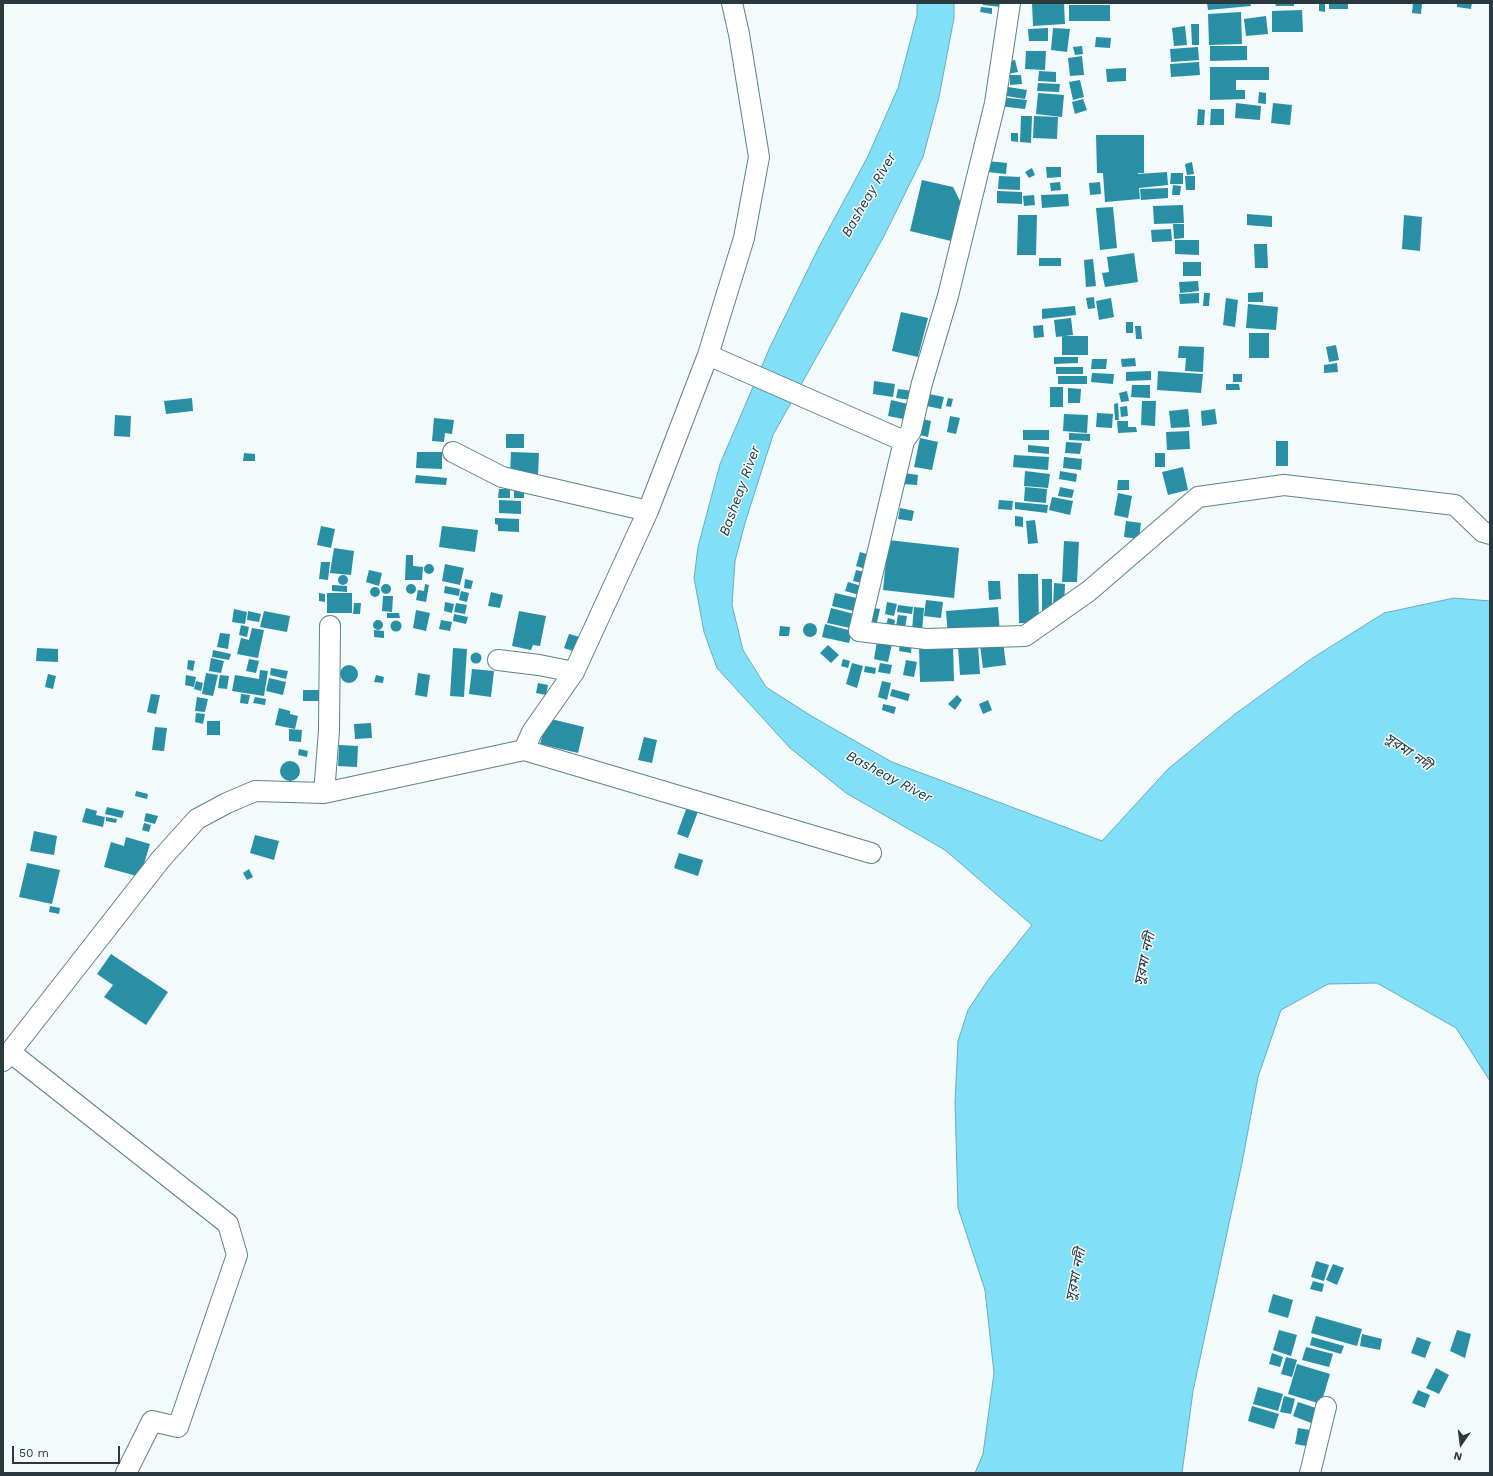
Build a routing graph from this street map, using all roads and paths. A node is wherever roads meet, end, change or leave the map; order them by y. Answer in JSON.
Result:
{"nodes":[{"id":1,"x":732,"y":3,"type":"edge"},
{"id":2,"x":1010,"y":3,"type":"edge"},
{"id":3,"x":708,"y":355,"type":"junction"},
{"id":4,"x":904,"y":441,"type":"junction"},
{"id":5,"x":453,"y":452,"type":"dead end"},
{"id":6,"x":648,"y":511,"type":"junction"},
{"id":7,"x":1490,"y":534,"type":"edge"},
{"id":8,"x":330,"y":626,"type":"dead end"},
{"id":9,"x":498,"y":660,"type":"dead end"},
{"id":10,"x":574,"y":672,"type":"junction"},
{"id":11,"x":524,"y":750,"type":"junction"},
{"id":12,"x":324,"y":793,"type":"junction"},
{"id":13,"x":871,"y":853,"type":"dead end"},
{"id":14,"x":6,"y":1056,"type":"edge"},
{"id":15,"x":1326,"y":1407,"type":"dead end"},
{"id":16,"x":126,"y":1473,"type":"edge"},
{"id":17,"x":1310,"y":1473,"type":"edge"}],
"edges":[{"from":1,"to":3,"type":"street"},
{"from":2,"to":4,"type":"street"},
{"from":3,"to":4,"type":"street"},
{"from":3,"to":6,"type":"street"},
{"from":4,"to":7,"type":"street"},
{"from":5,"to":6,"type":"street"},
{"from":6,"to":10,"type":"street"},
{"from":8,"to":12,"type":"street"},
{"from":9,"to":10,"type":"street"},
{"from":10,"to":11,"type":"street"},
{"from":11,"to":12,"type":"street"},
{"from":11,"to":13,"type":"street"},
{"from":12,"to":14,"type":"street"},
{"from":14,"to":16,"type":"street"},
{"from":15,"to":17,"type":"street"}]}
